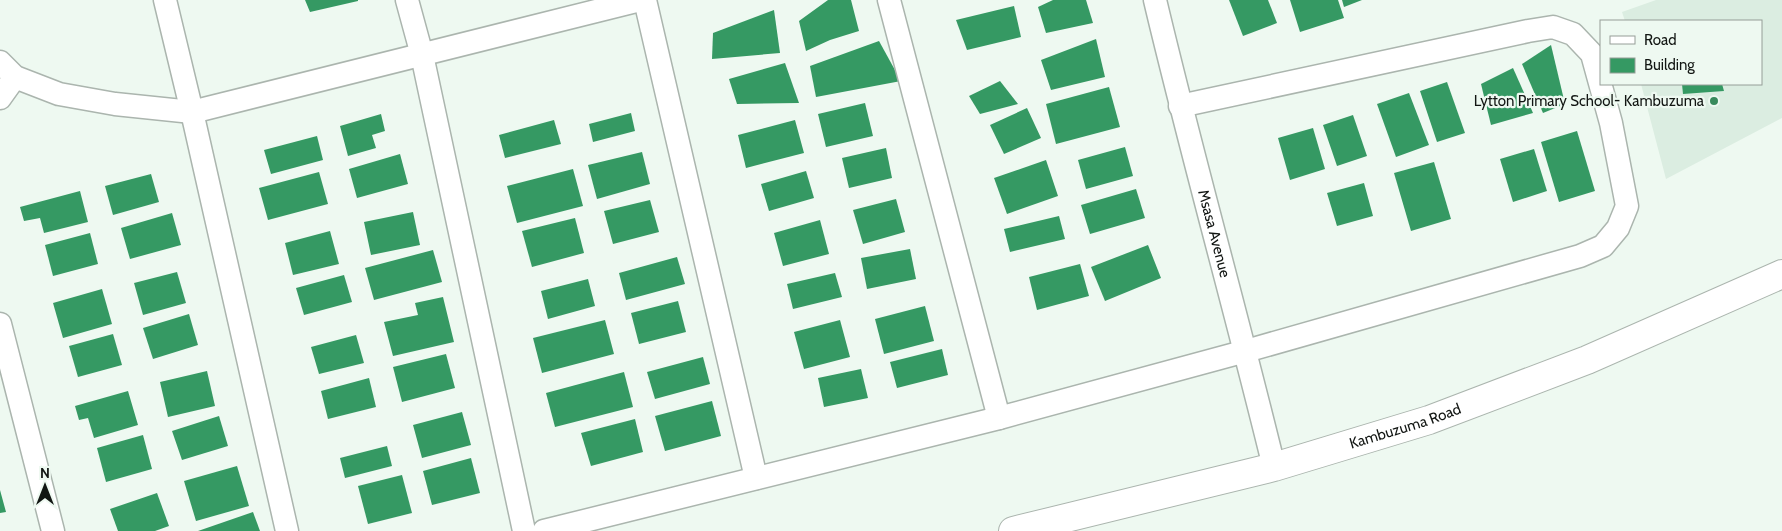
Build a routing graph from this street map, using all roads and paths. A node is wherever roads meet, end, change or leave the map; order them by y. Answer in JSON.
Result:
{"nodes":[{"id":1,"x":165,"y":0,"type":"edge"},
{"id":2,"x":407,"y":0,"type":"edge"},
{"id":3,"x":640,"y":0,"type":"edge"},
{"id":4,"x":645,"y":0,"type":"edge"},
{"id":5,"x":889,"y":0,"type":"edge"},
{"id":6,"x":1155,"y":0,"type":"edge"},
{"id":7,"x":422,"y":55,"type":"junction"},
{"id":8,"x":7,"y":70,"type":"edge"},
{"id":9,"x":1600,"y":83,"type":"edge"},
{"id":10,"x":1601,"y":85,"type":"edge"},
{"id":11,"x":0,"y":98,"type":"edge"},
{"id":12,"x":1180,"y":106,"type":"junction"},
{"id":13,"x":192,"y":112,"type":"junction"},
{"id":14,"x":1782,"y":274,"type":"edge"},
{"id":15,"x":0,"y":324,"type":"edge"},
{"id":16,"x":1246,"y":351,"type":"junction"},
{"id":17,"x":999,"y":418,"type":"junction"},
{"id":18,"x":1274,"y":467,"type":"junction"},
{"id":19,"x":756,"y":478,"type":"junction"},
{"id":20,"x":53,"y":531,"type":"edge"},
{"id":21,"x":287,"y":531,"type":"edge"},
{"id":22,"x":524,"y":531,"type":"edge"},
{"id":23,"x":544,"y":531,"type":"edge"},
{"id":24,"x":1013,"y":531,"type":"edge"}],
"edges":[{"from":1,"to":13,"type":"street"},
{"from":2,"to":7,"type":"street"},
{"from":3,"to":7,"type":"street"},
{"from":4,"to":19,"type":"street"},
{"from":5,"to":17,"type":"street"},
{"from":6,"to":12,"type":"street","name":"Msasa Avenue"},
{"from":7,"to":13,"type":"street"},
{"from":7,"to":22,"type":"street"},
{"from":8,"to":11,"type":"street"},
{"from":8,"to":13,"type":"street"},
{"from":9,"to":12,"type":"street"},
{"from":10,"to":16,"type":"street"},
{"from":12,"to":16,"type":"street","name":"Msasa Avenue"},
{"from":13,"to":21,"type":"street"},
{"from":14,"to":18,"type":"main road","name":"Kambuzuma Road"},
{"from":15,"to":20,"type":"street"},
{"from":16,"to":17,"type":"street"},
{"from":16,"to":18,"type":"street","name":"Msasa Avenue"},
{"from":17,"to":19,"type":"street"},
{"from":18,"to":24,"type":"main road","name":"Kambuzuma Road"},
{"from":19,"to":23,"type":"street"}]}
